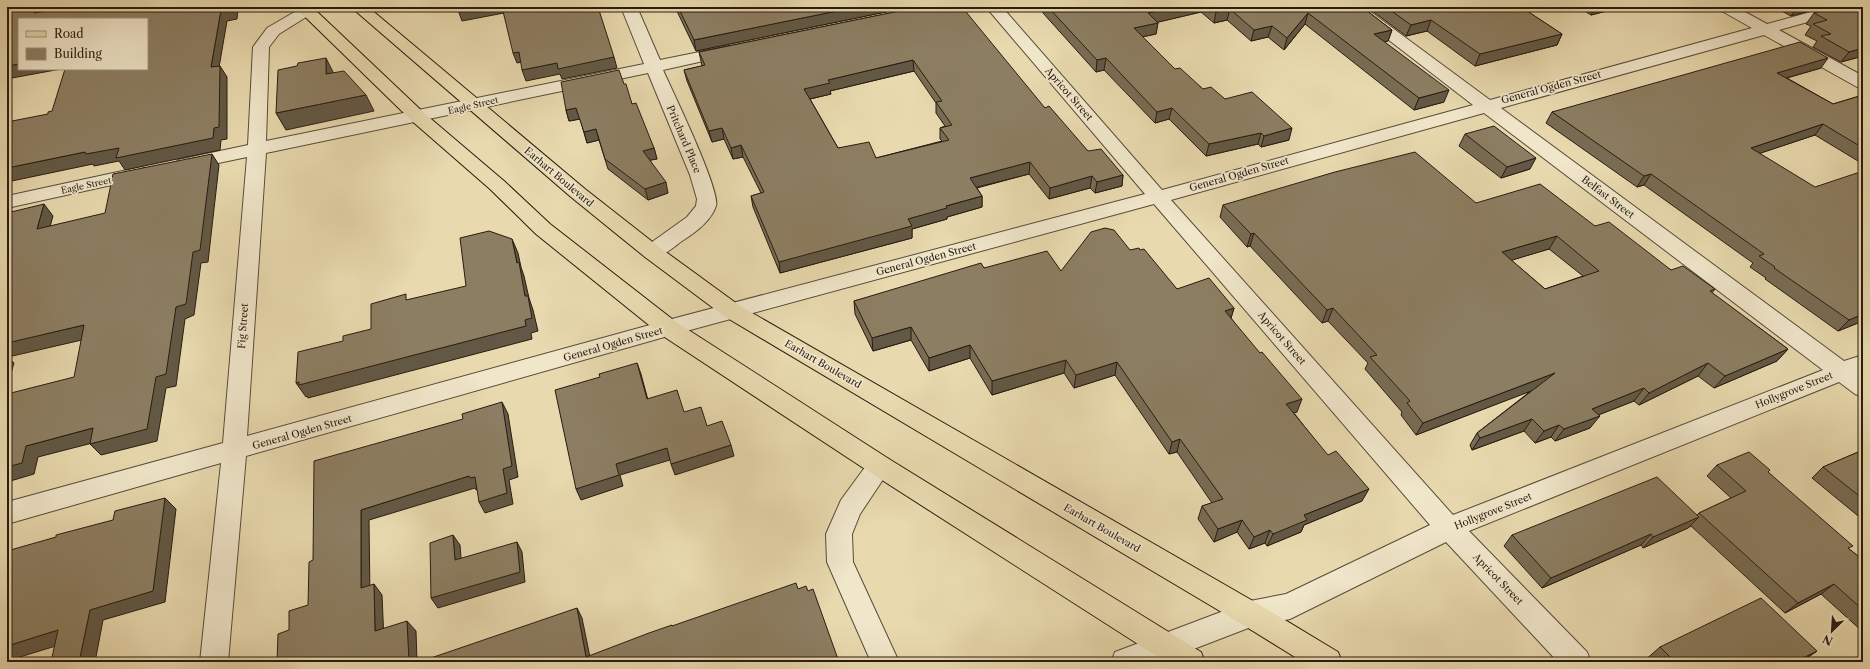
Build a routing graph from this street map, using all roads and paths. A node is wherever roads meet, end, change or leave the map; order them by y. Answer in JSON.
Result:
{"nodes":[{"id":1,"x":51,"y":7,"type":"edge"},
{"id":2,"x":359,"y":7,"type":"edge"},
{"id":3,"x":629,"y":7,"type":"edge"},
{"id":4,"x":994,"y":7,"type":"edge"},
{"id":5,"x":1354,"y":7,"type":"edge"},
{"id":6,"x":1725,"y":7,"type":"edge"},
{"id":7,"x":1846,"y":7,"type":"edge"},
{"id":8,"x":304,"y":9,"type":"edge"},
{"id":9,"x":7,"y":14,"type":"edge"},
{"id":10,"x":1765,"y":29,"type":"junction"},
{"id":11,"x":746,"y":48,"type":"edge"},
{"id":12,"x":653,"y":67,"type":"junction"},
{"id":13,"x":1863,"y":83,"type":"edge"},
{"id":14,"x":474,"y":105,"type":"junction"},
{"id":15,"x":1485,"y":105,"type":"junction"},
{"id":16,"x":418,"y":117,"type":"junction"},
{"id":17,"x":257,"y":149,"type":"junction"},
{"id":18,"x":1158,"y":197,"type":"junction"},
{"id":19,"x":7,"y":202,"type":"edge"},
{"id":20,"x":652,"y":252,"type":"junction"},
{"id":21,"x":732,"y":311,"type":"junction"},
{"id":22,"x":668,"y":328,"type":"junction"},
{"id":23,"x":1852,"y":367,"type":"edge"},
{"id":24,"x":1863,"y":388,"type":"edge"},
{"id":25,"x":234,"y":451,"type":"junction"},
{"id":26,"x":880,"y":466,"type":"junction"},
{"id":27,"x":7,"y":513,"type":"edge"},
{"id":28,"x":1449,"y":528,"type":"junction"},
{"id":29,"x":1250,"y":614,"type":"junction"},
{"id":30,"x":1165,"y":646,"type":"junction"},
{"id":31,"x":214,"y":662,"type":"edge"},
{"id":32,"x":885,"y":662,"type":"edge"},
{"id":33,"x":1125,"y":662,"type":"edge"},
{"id":34,"x":1191,"y":662,"type":"edge"},
{"id":35,"x":1328,"y":662,"type":"edge"},
{"id":36,"x":1576,"y":662,"type":"edge"}],
"edges":[{"from":1,"to":9,"type":"street"},
{"from":2,"to":14,"type":"main road","name":"Earhart Boulevard"},
{"from":3,"to":12,"type":"street","name":"Pritchard Place"},
{"from":4,"to":18,"type":"street","name":"Apricot Street"},
{"from":5,"to":15,"type":"street","name":"Belfast Street"},
{"from":6,"to":10,"type":"street"},
{"from":7,"to":10,"type":"street","name":"General Ogden Street"},
{"from":8,"to":16,"type":"main road"},
{"from":8,"to":17,"type":"street","name":"Fig Street"},
{"from":10,"to":13,"type":"street"},
{"from":10,"to":15,"type":"street","name":"General Ogden Street"},
{"from":11,"to":12,"type":"street","name":"Eagle Street"},
{"from":12,"to":14,"type":"street","name":"Eagle Street"},
{"from":12,"to":20,"type":"street","name":"Pritchard Place"},
{"from":14,"to":16,"type":"street","name":"Eagle Street"},
{"from":14,"to":20,"type":"main road","name":"Earhart Boulevard"},
{"from":15,"to":18,"type":"street","name":"General Ogden Street"},
{"from":15,"to":23,"type":"street","name":"Belfast Street"},
{"from":16,"to":17,"type":"street","name":"Eagle Street"},
{"from":16,"to":22,"type":"main road"},
{"from":17,"to":19,"type":"street","name":"Eagle Street"},
{"from":17,"to":25,"type":"street","name":"Fig Street"},
{"from":18,"to":21,"type":"street","name":"General Ogden Street"},
{"from":18,"to":28,"type":"street","name":"Apricot Street"},
{"from":20,"to":21,"type":"main road","name":"Earhart Boulevard"},
{"from":21,"to":22,"type":"street","name":"General Ogden Street"},
{"from":21,"to":29,"type":"main road","name":"Earhart Boulevard"},
{"from":22,"to":25,"type":"street","name":"General Ogden Street"},
{"from":22,"to":26,"type":"main road"},
{"from":23,"to":24,"type":"street","name":"Belfast Street"},
{"from":23,"to":28,"type":"street","name":"Hollygrove Street"},
{"from":25,"to":27,"type":"street","name":"General Ogden Street"},
{"from":25,"to":31,"type":"street","name":"Fig Street"},
{"from":26,"to":30,"type":"main road"},
{"from":26,"to":32,"type":"street"},
{"from":28,"to":29,"type":"street","name":"Hollygrove Street"},
{"from":28,"to":36,"type":"street","name":"Apricot Street"},
{"from":29,"to":30,"type":"street","name":"Hollygrove Street"},
{"from":29,"to":35,"type":"main road","name":"Earhart Boulevard"},
{"from":30,"to":33,"type":"street","name":"Hollygrove Street"},
{"from":30,"to":34,"type":"main road"}]}
